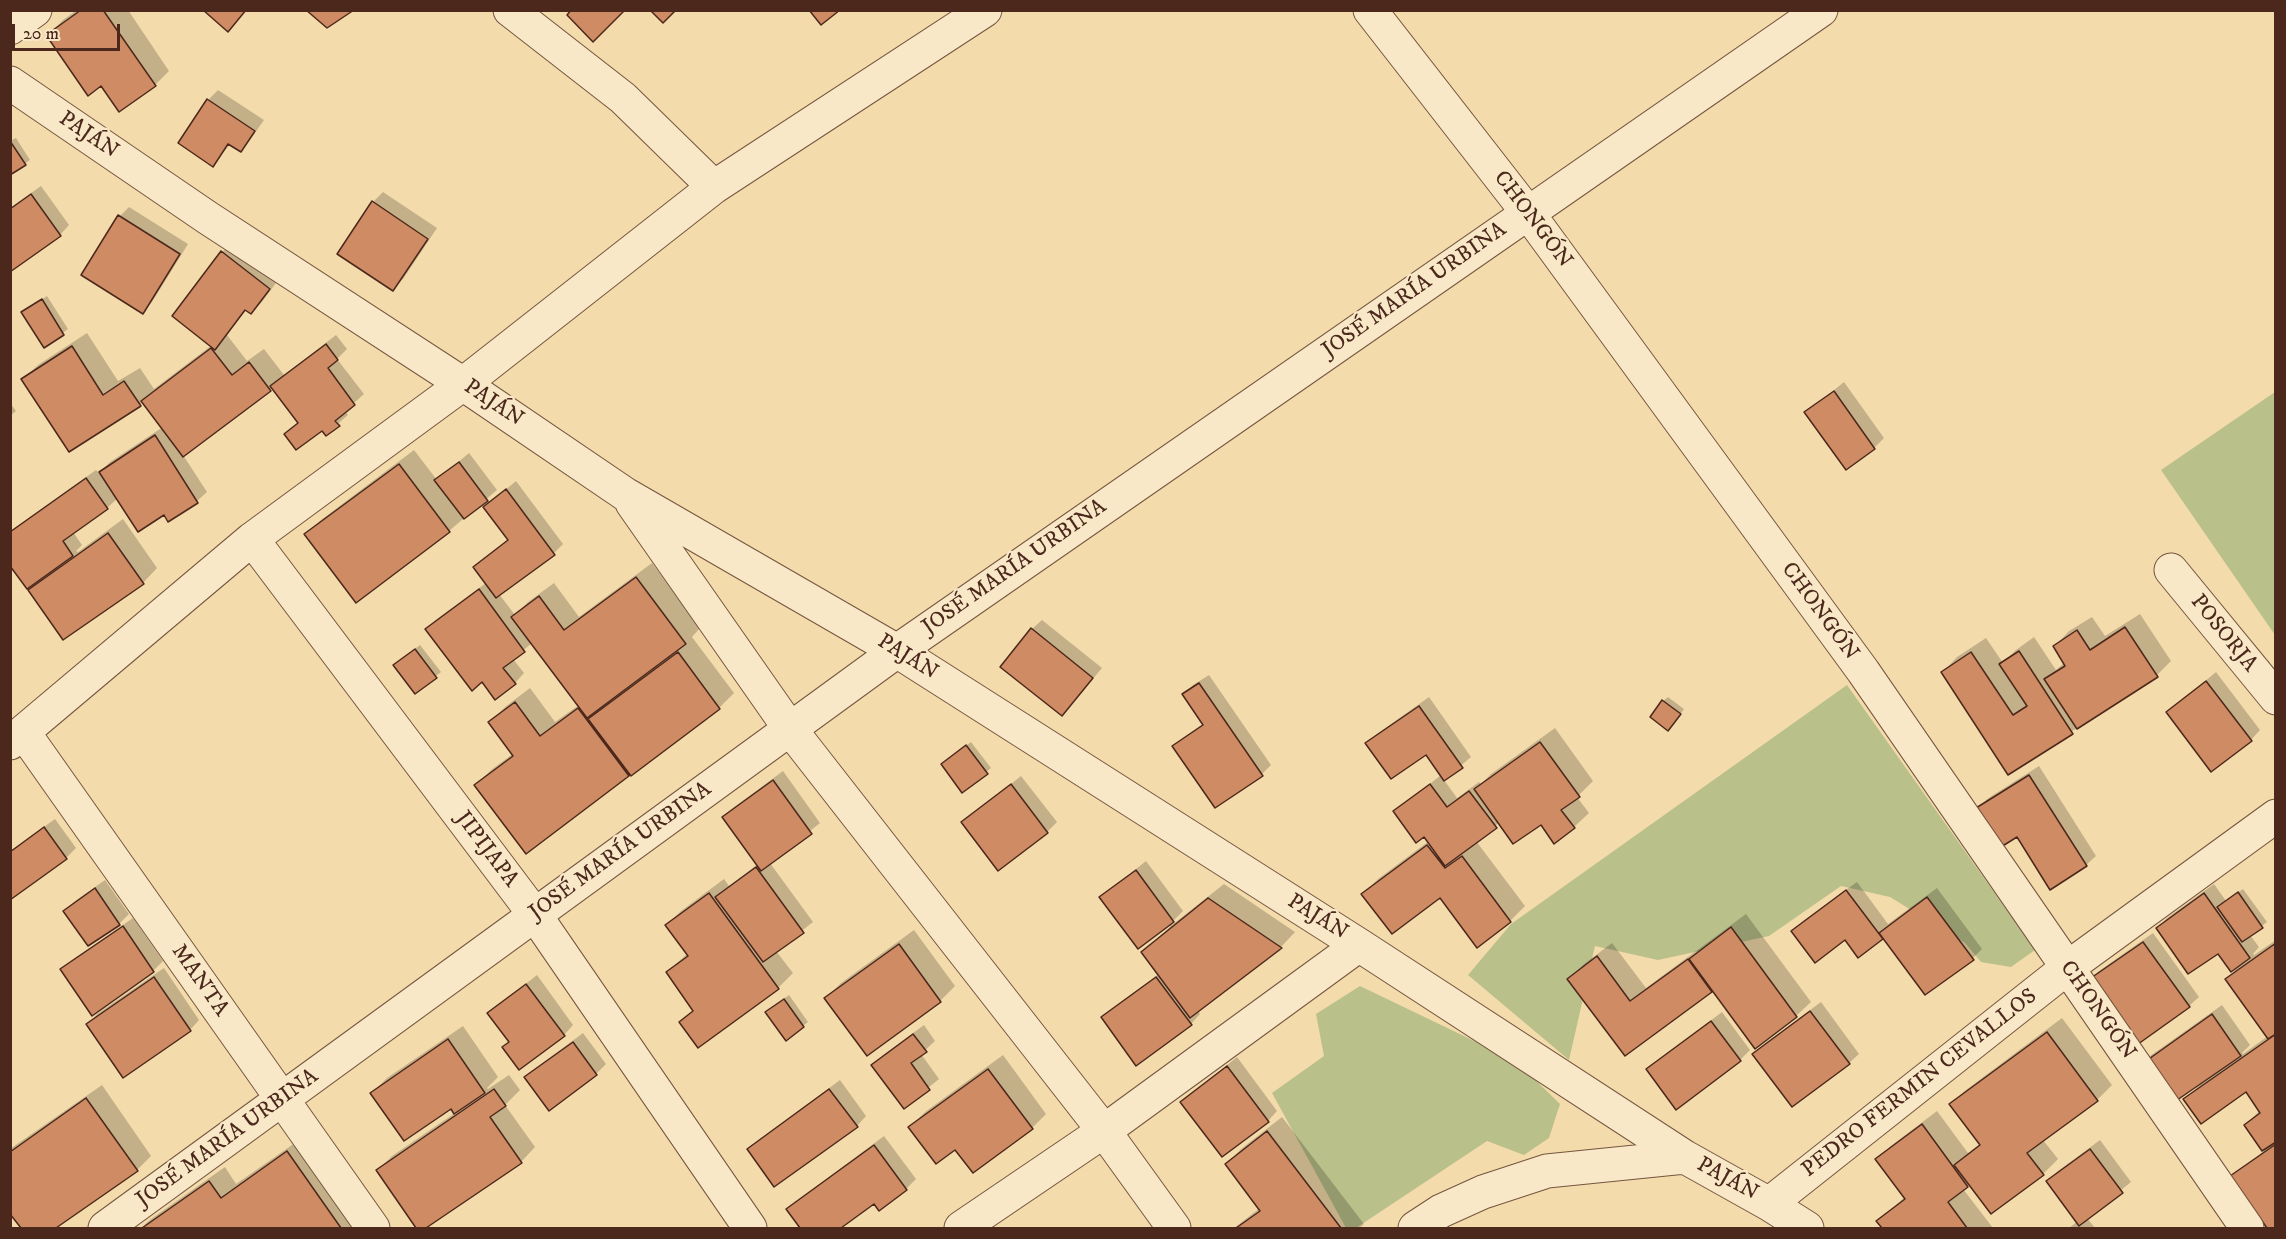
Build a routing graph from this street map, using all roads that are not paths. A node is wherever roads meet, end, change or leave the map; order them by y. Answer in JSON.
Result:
{"nodes":[{"id":1,"x":35,"y":10,"type":"edge"},
{"id":2,"x":510,"y":10,"type":"edge"},
{"id":3,"x":1370,"y":10,"type":"edge"},
{"id":4,"x":1821,"y":10,"type":"edge"},
{"id":5,"x":972,"y":14,"type":"edge"},
{"id":6,"x":10,"y":28,"type":"edge"},
{"id":7,"x":10,"y":83,"type":"edge"},
{"id":8,"x":714,"y":187,"type":"junction"},
{"id":9,"x":1528,"y":213,"type":"junction"},
{"id":10,"x":463,"y":384,"type":"junction"},
{"id":11,"x":625,"y":494,"type":"junction"},
{"id":12,"x":252,"y":539,"type":"junction"},
{"id":13,"x":2171,"y":570,"type":"dead end"},
{"id":14,"x":897,"y":651,"type":"junction"},
{"id":15,"x":2276,"y":698,"type":"edge"},
{"id":16,"x":790,"y":729,"type":"junction"},
{"id":17,"x":17,"y":738,"type":"edge"},
{"id":18,"x":2276,"y":816,"type":"edge"},
{"id":19,"x":535,"y":915,"type":"junction"},
{"id":20,"x":1359,"y":945,"type":"junction"},
{"id":21,"x":2067,"y":968,"type":"junction"},
{"id":22,"x":282,"y":1099,"type":"junction"},
{"id":23,"x":1104,"y":1131,"type":"junction"},
{"id":24,"x":1685,"y":1157,"type":"junction"},
{"id":25,"x":1769,"y":1204,"type":"junction"},
{"id":26,"x":105,"y":1228,"type":"edge"},
{"id":27,"x":373,"y":1228,"type":"edge"},
{"id":28,"x":750,"y":1228,"type":"edge"},
{"id":29,"x":961,"y":1228,"type":"edge"},
{"id":30,"x":1174,"y":1228,"type":"edge"},
{"id":31,"x":1415,"y":1228,"type":"edge"},
{"id":32,"x":1806,"y":1228,"type":"edge"},
{"id":33,"x":2247,"y":1228,"type":"edge"}],
"edges":[{"from":1,"to":6,"type":"street"},
{"from":2,"to":8,"type":"street"},
{"from":3,"to":9,"type":"street","name":"CHONGÓN"},
{"from":4,"to":9,"type":"street","name":"JOSÉ MARÍA URBINA"},
{"from":5,"to":8,"type":"street"},
{"from":7,"to":10,"type":"street","name":"PAJÁN"},
{"from":8,"to":10,"type":"street"},
{"from":9,"to":14,"type":"street","name":"JOSÉ MARÍA URBINA"},
{"from":9,"to":21,"type":"street","name":"CHONGÓN"},
{"from":10,"to":11,"type":"street","name":"PAJÁN"},
{"from":10,"to":12,"type":"street"},
{"from":11,"to":14,"type":"street","name":"PAJÁN"},
{"from":11,"to":16,"type":"street"},
{"from":12,"to":17,"type":"street"},
{"from":12,"to":19,"type":"street","name":"JIPIJAPA"},
{"from":13,"to":15,"type":"street","name":"POSORJA"},
{"from":14,"to":16,"type":"street","name":"JOSÉ MARÍA URBINA"},
{"from":14,"to":20,"type":"street","name":"PAJÁN"},
{"from":16,"to":19,"type":"street","name":"JOSÉ MARÍA URBINA"},
{"from":16,"to":23,"type":"street"},
{"from":17,"to":22,"type":"street","name":"MANTA"},
{"from":18,"to":21,"type":"street","name":"PEDRO FERMIN CEVALLOS"},
{"from":19,"to":22,"type":"street","name":"JOSÉ MARÍA URBINA"},
{"from":19,"to":28,"type":"street","name":"JIPIJAPA"},
{"from":20,"to":23,"type":"street"},
{"from":20,"to":24,"type":"street","name":"PAJÁN"},
{"from":21,"to":25,"type":"street","name":"PEDRO FERMIN CEVALLOS"},
{"from":21,"to":33,"type":"street","name":"CHONGÓN"},
{"from":22,"to":26,"type":"street","name":"JOSÉ MARÍA URBINA"},
{"from":22,"to":27,"type":"street","name":"MANTA"},
{"from":23,"to":29,"type":"street"},
{"from":23,"to":30,"type":"street"},
{"from":24,"to":25,"type":"street","name":"PAJÁN"},
{"from":24,"to":31,"type":"street"},
{"from":25,"to":32,"type":"street","name":"PAJÁN"}]}
